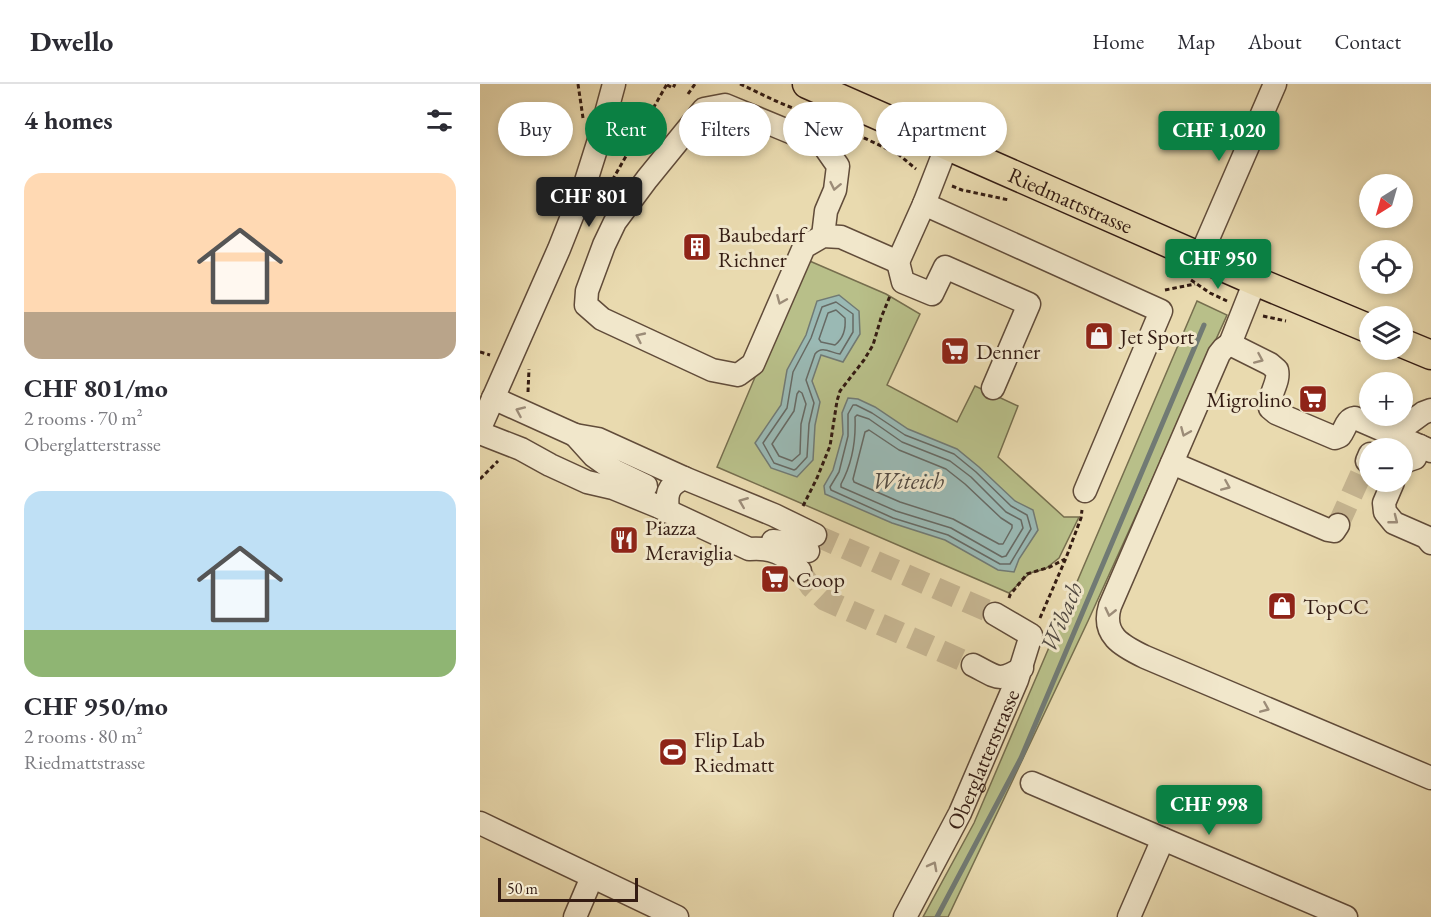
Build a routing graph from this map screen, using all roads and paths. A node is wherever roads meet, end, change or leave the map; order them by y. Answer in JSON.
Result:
{"nodes":[{"id":1,"x":578,"y":84,"type":"edge"},
{"id":2,"x":614,"y":84,"type":"edge"},
{"id":3,"x":675,"y":84,"type":"edge"},
{"id":4,"x":740,"y":84,"type":"edge"},
{"id":5,"x":807,"y":84,"type":"edge"},
{"id":6,"x":1275,"y":84,"type":"edge"},
{"id":7,"x":667,"y":85,"type":"edge"},
{"id":8,"x":876,"y":114,"type":"edge"},
{"id":9,"x":584,"y":123,"type":"dead end"},
{"id":10,"x":943,"y":156,"type":"edge"},
{"id":11,"x":968,"y":156,"type":"edge"},
{"id":12,"x":934,"y":177,"type":"junction"},
{"id":13,"x":924,"y":204,"type":"junction"},
{"id":14,"x":1017,"y":204,"type":"dead end"},
{"id":15,"x":823,"y":236,"type":"junction"},
{"id":16,"x":901,"y":272,"type":"junction"},
{"id":17,"x":1194,"y":273,"type":"junction"},
{"id":18,"x":1255,"y":281,"type":"junction"},
{"id":19,"x":1244,"y":308,"type":"junction"},
{"id":20,"x":1158,"y":309,"type":"junction"},
{"id":21,"x":1288,"y":321,"type":"dead end"},
{"id":22,"x":1359,"y":335,"type":"edge"},
{"id":23,"x":1230,"y":344,"type":"junction"},
{"id":24,"x":480,"y":352,"type":"edge"},
{"id":25,"x":1413,"y":353,"type":"edge"},
{"id":26,"x":487,"y":354,"type":"dead end"},
{"id":27,"x":1431,"y":355,"type":"edge"},
{"id":28,"x":993,"y":388,"type":"dead end"},
{"id":29,"x":493,"y":398,"type":"junction"},
{"id":30,"x":1431,"y":410,"type":"edge"},
{"id":31,"x":480,"y":428,"type":"edge"},
{"id":32,"x":480,"y":434,"type":"edge"},
{"id":33,"x":575,"y":435,"type":"junction"},
{"id":34,"x":1371,"y":438,"type":"edge"},
{"id":35,"x":1386,"y":438,"type":"edge"},
{"id":36,"x":1172,"y":463,"type":"junction"},
{"id":37,"x":550,"y":465,"type":"junction"},
{"id":38,"x":615,"y":471,"type":"junction"},
{"id":39,"x":684,"y":478,"type":"junction"},
{"id":40,"x":1085,"y":491,"type":"dead end"},
{"id":41,"x":1389,"y":492,"type":"edge"},
{"id":42,"x":665,"y":502,"type":"junction"},
{"id":43,"x":774,"y":515,"type":"junction"},
{"id":44,"x":1081,"y":518,"type":"dead end"},
{"id":45,"x":1338,"y":525,"type":"dead end"},
{"id":46,"x":1431,"y":543,"type":"edge"},
{"id":47,"x":763,"y":545,"type":"junction"},
{"id":48,"x":806,"y":546,"type":"junction"},
{"id":49,"x":1066,"y":558,"type":"junction"},
{"id":50,"x":1010,"y":595,"type":"dead end"},
{"id":51,"x":995,"y":614,"type":"tunnel mouth"},
{"id":52,"x":1040,"y":618,"type":"dead end"},
{"id":53,"x":973,"y":665,"type":"tunnel mouth"},
{"id":54,"x":1022,"y":668,"type":"junction"},
{"id":55,"x":1431,"y":778,"type":"edge"},
{"id":56,"x":1032,"y":783,"type":"dead end"},
{"id":57,"x":480,"y":824,"type":"edge"},
{"id":58,"x":1163,"y":839,"type":"junction"},
{"id":59,"x":592,"y":877,"type":"junction"},
{"id":60,"x":575,"y":917,"type":"edge"},
{"id":61,"x":677,"y":917,"type":"edge"},
{"id":62,"x":905,"y":917,"type":"edge"},
{"id":63,"x":1129,"y":917,"type":"edge"},
{"id":64,"x":1346,"y":917,"type":"edge"}],
"edges":[{"from":1,"to":9,"type":"path"},
{"from":2,"to":29,"type":"street"},
{"from":3,"to":7,"type":"path"},
{"from":4,"to":12,"type":"path"},
{"from":5,"to":8,"type":"main road","name":"Riedmattstrasse"},
{"from":6,"to":17,"type":"street"},
{"from":10,"to":12,"type":"street"},
{"from":11,"to":17,"type":"main road","name":"Riedmattstrasse"},
{"from":12,"to":13,"type":"street"},
{"from":12,"to":14,"type":"path"},
{"from":13,"to":16,"type":"street"},
{"from":13,"to":20,"type":"street"},
{"from":15,"to":15,"type":"street","one_way":true},
{"from":15,"to":16,"type":"street"},
{"from":16,"to":28,"type":"street"},
{"from":16,"to":48,"type":"path"},
{"from":17,"to":18,"type":"main road","name":"Riedmattstrasse"},
{"from":17,"to":19,"type":"path"},
{"from":17,"to":20,"type":"path"},
{"from":18,"to":19,"type":"street"},
{"from":18,"to":22,"type":"main road","name":"Riedmattstrasse"},
{"from":19,"to":21,"type":"path"},
{"from":19,"to":23,"type":"street"},
{"from":20,"to":40,"type":"street"},
{"from":23,"to":34,"type":"street","one_way":true},
{"from":23,"to":36,"type":"street","one_way":true},
{"from":24,"to":26,"type":"path"},
{"from":25,"to":27,"type":"main road"},
{"from":29,"to":31,"type":"street"},
{"from":33,"to":29,"type":"street","one_way":true},
{"from":30,"to":35,"type":"street"},
{"from":32,"to":37,"type":"street"},
{"from":33,"to":38,"type":"street"},
{"from":33,"to":39,"type":"street"},
{"from":36,"to":45,"type":"street","one_way":true},
{"from":36,"to":55,"type":"street","one_way":true},
{"from":37,"to":38,"type":"street"},
{"from":37,"to":42,"type":"street"},
{"from":38,"to":42,"type":"street"},
{"from":39,"to":42,"type":"street"},
{"from":43,"to":39,"type":"street","one_way":true},
{"from":41,"to":46,"type":"street","one_way":true},
{"from":42,"to":47,"type":"street"},
{"from":43,"to":47,"type":"street"},
{"from":43,"to":48,"type":"street"},
{"from":44,"to":49,"type":"path"},
{"from":47,"to":48,"type":"street"},
{"from":49,"to":50,"type":"path"},
{"from":49,"to":52,"type":"path"},
{"from":51,"to":54,"type":"street","name":"Oberglatterstrasse"},
{"from":53,"to":54,"type":"street"},
{"from":62,"to":54,"type":"street","name":"Oberglatterstrasse","one_way":true},
{"from":56,"to":58,"type":"street"},
{"from":57,"to":59,"type":"street"},
{"from":58,"to":63,"type":"street"},
{"from":58,"to":64,"type":"street"},
{"from":59,"to":60,"type":"street"},
{"from":59,"to":61,"type":"street"}]}
